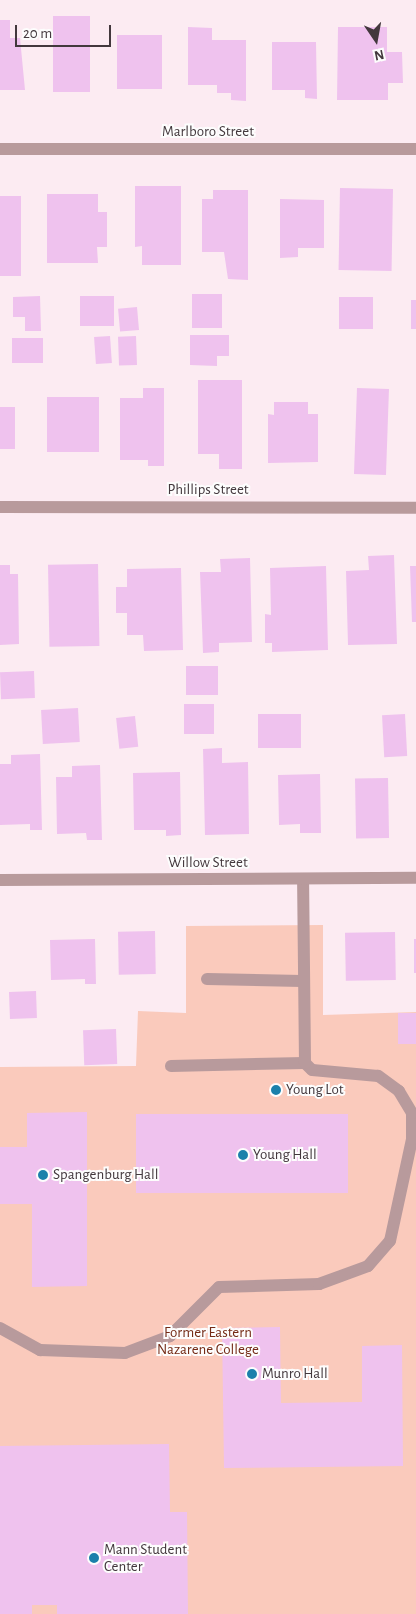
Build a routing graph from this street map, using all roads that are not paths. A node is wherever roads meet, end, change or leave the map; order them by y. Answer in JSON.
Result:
{"nodes":[{"id":1,"x":0,"y":149,"type":"edge"},
{"id":2,"x":416,"y":149,"type":"edge"},
{"id":3,"x":0,"y":507,"type":"edge"},
{"id":4,"x":416,"y":508,"type":"edge"},
{"id":5,"x":416,"y":878,"type":"edge"},
{"id":6,"x":302,"y":879,"type":"junction"},
{"id":7,"x":0,"y":880,"type":"edge"},
{"id":8,"x":207,"y":979,"type":"dead end"},
{"id":9,"x":302,"y":981,"type":"junction"},
{"id":10,"x":305,"y":1063,"type":"junction"},
{"id":11,"x":171,"y":1066,"type":"dead end"},
{"id":12,"x":0,"y":1328,"type":"edge"}],
"edges":[{"from":1,"to":2,"type":"street","name":"Marlboro Street"},
{"from":3,"to":4,"type":"street","name":"Phillips Street"},
{"from":5,"to":6,"type":"street","name":"Willow Street"},
{"from":6,"to":7,"type":"street","name":"Willow Street"},
{"from":6,"to":9,"type":"street"},
{"from":8,"to":9,"type":"street"},
{"from":9,"to":10,"type":"street"},
{"from":10,"to":11,"type":"street"},
{"from":10,"to":12,"type":"street"}]}
